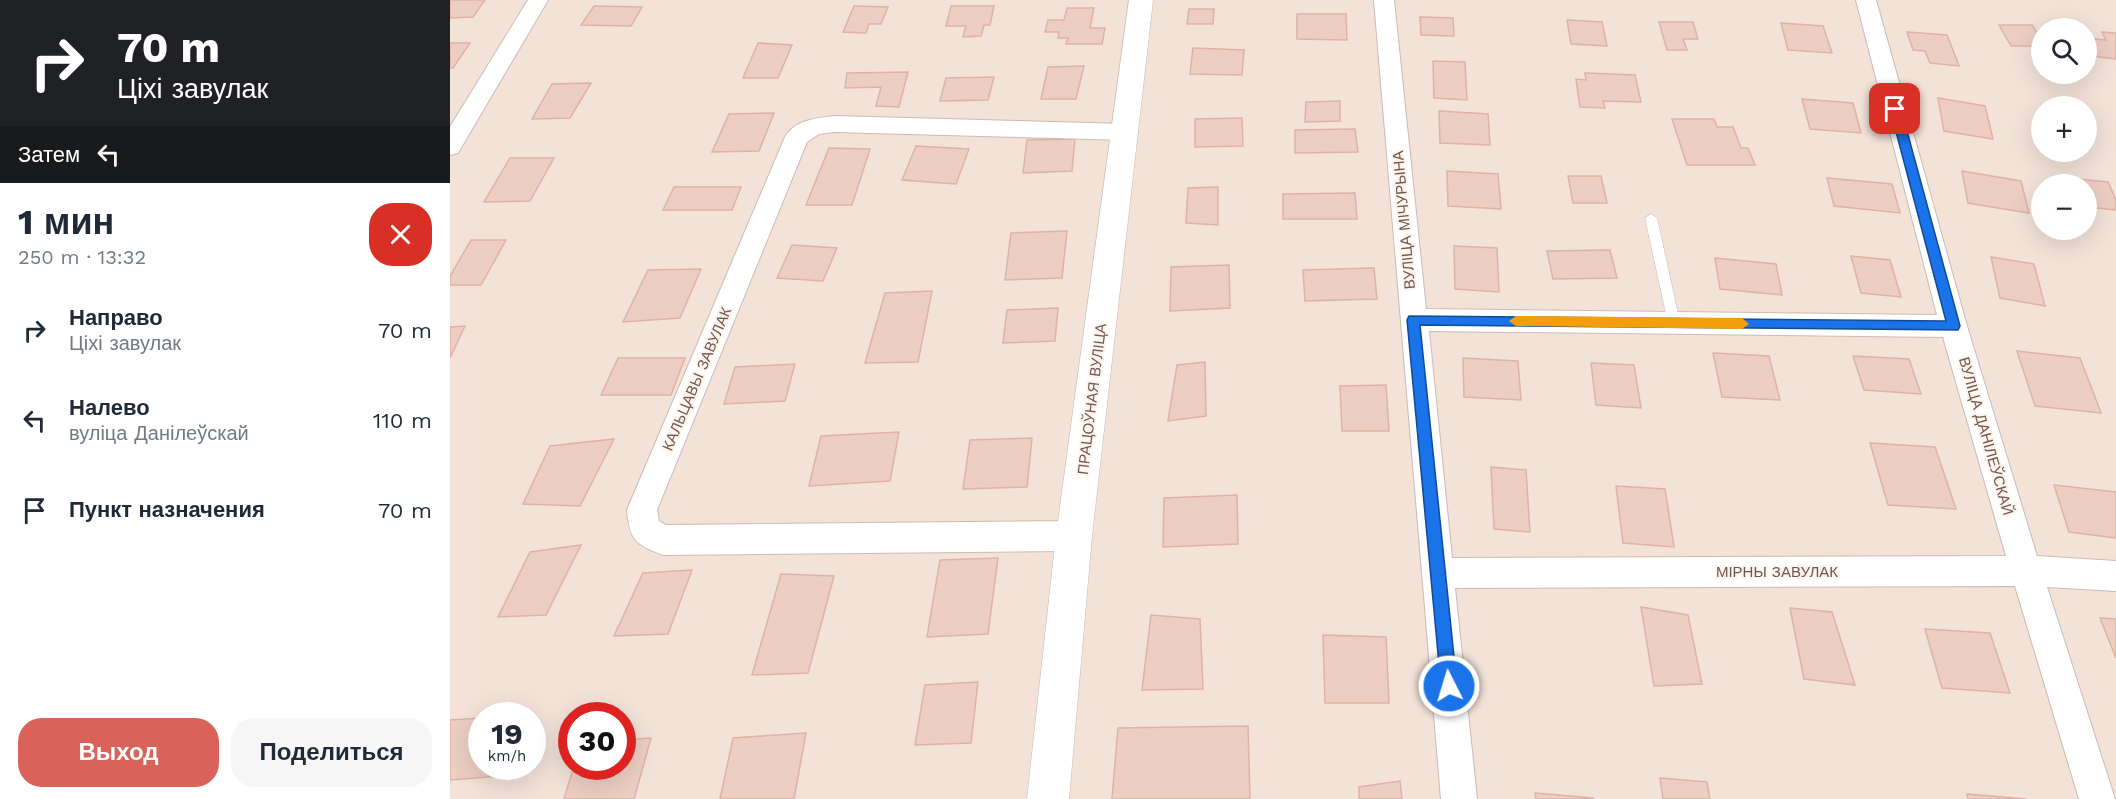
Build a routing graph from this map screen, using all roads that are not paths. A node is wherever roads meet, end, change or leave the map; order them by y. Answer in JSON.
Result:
{"nodes":[{"id":1,"x":538,"y":0,"type":"edge"},
{"id":2,"x":1141,"y":0,"type":"edge"},
{"id":3,"x":1384,"y":0,"type":"edge"},
{"id":4,"x":1866,"y":0,"type":"edge"},
{"id":5,"x":1126,"y":132,"type":"junction"},
{"id":6,"x":450,"y":147,"type":"edge"},
{"id":7,"x":1651,"y":218,"type":"dead end"},
{"id":8,"x":1413,"y":320,"type":"junction"},
{"id":9,"x":1674,"y":323,"type":"junction"},
{"id":10,"x":1953,"y":326,"type":"junction"},
{"id":11,"x":1074,"y":536,"type":"junction"},
{"id":12,"x":2026,"y":571,"type":"junction"},
{"id":13,"x":1439,"y":573,"type":"junction"},
{"id":14,"x":2116,"y":576,"type":"edge"},
{"id":15,"x":1048,"y":799,"type":"edge"},
{"id":16,"x":1460,"y":799,"type":"edge"},
{"id":17,"x":2097,"y":799,"type":"edge"}],
"edges":[{"from":1,"to":6,"type":"street"},
{"from":2,"to":5,"type":"main road","name":"ПРАЦОЎНАЯ ВУЛІЦА"},
{"from":3,"to":8,"type":"street","name":"ВУЛІЦА МІЧУРЫНА"},
{"from":4,"to":10,"type":"street","name":"ВУЛІЦА ДАНІЛЕЎСКАЙ"},
{"from":5,"to":11,"type":"main road","name":"ПРАЦОЎНАЯ ВУЛІЦА"},
{"from":5,"to":11,"type":"street","name":"КАЛЬЦАВЫ ЗАВУЛАК"},
{"from":7,"to":9,"type":"lane"},
{"from":8,"to":9,"type":"street"},
{"from":8,"to":13,"type":"street","name":"ВУЛІЦА МІЧУРЫНА"},
{"from":9,"to":10,"type":"street"},
{"from":10,"to":12,"type":"street","name":"ВУЛІЦА ДАНІЛЕЎСКАЙ"},
{"from":11,"to":15,"type":"main road","name":"ПРАЦОЎНАЯ ВУЛІЦА"},
{"from":12,"to":13,"type":"street","name":"МІРНЫ ЗАВУЛАК"},
{"from":12,"to":14,"type":"street","name":"МІРНЫ ЗАВУЛАК"},
{"from":12,"to":17,"type":"street","name":"ВУЛІЦА ДАНІЛЕЎСКАЙ"},
{"from":13,"to":16,"type":"street","name":"ВУЛІЦА МІЧУРЫНА"}]}
